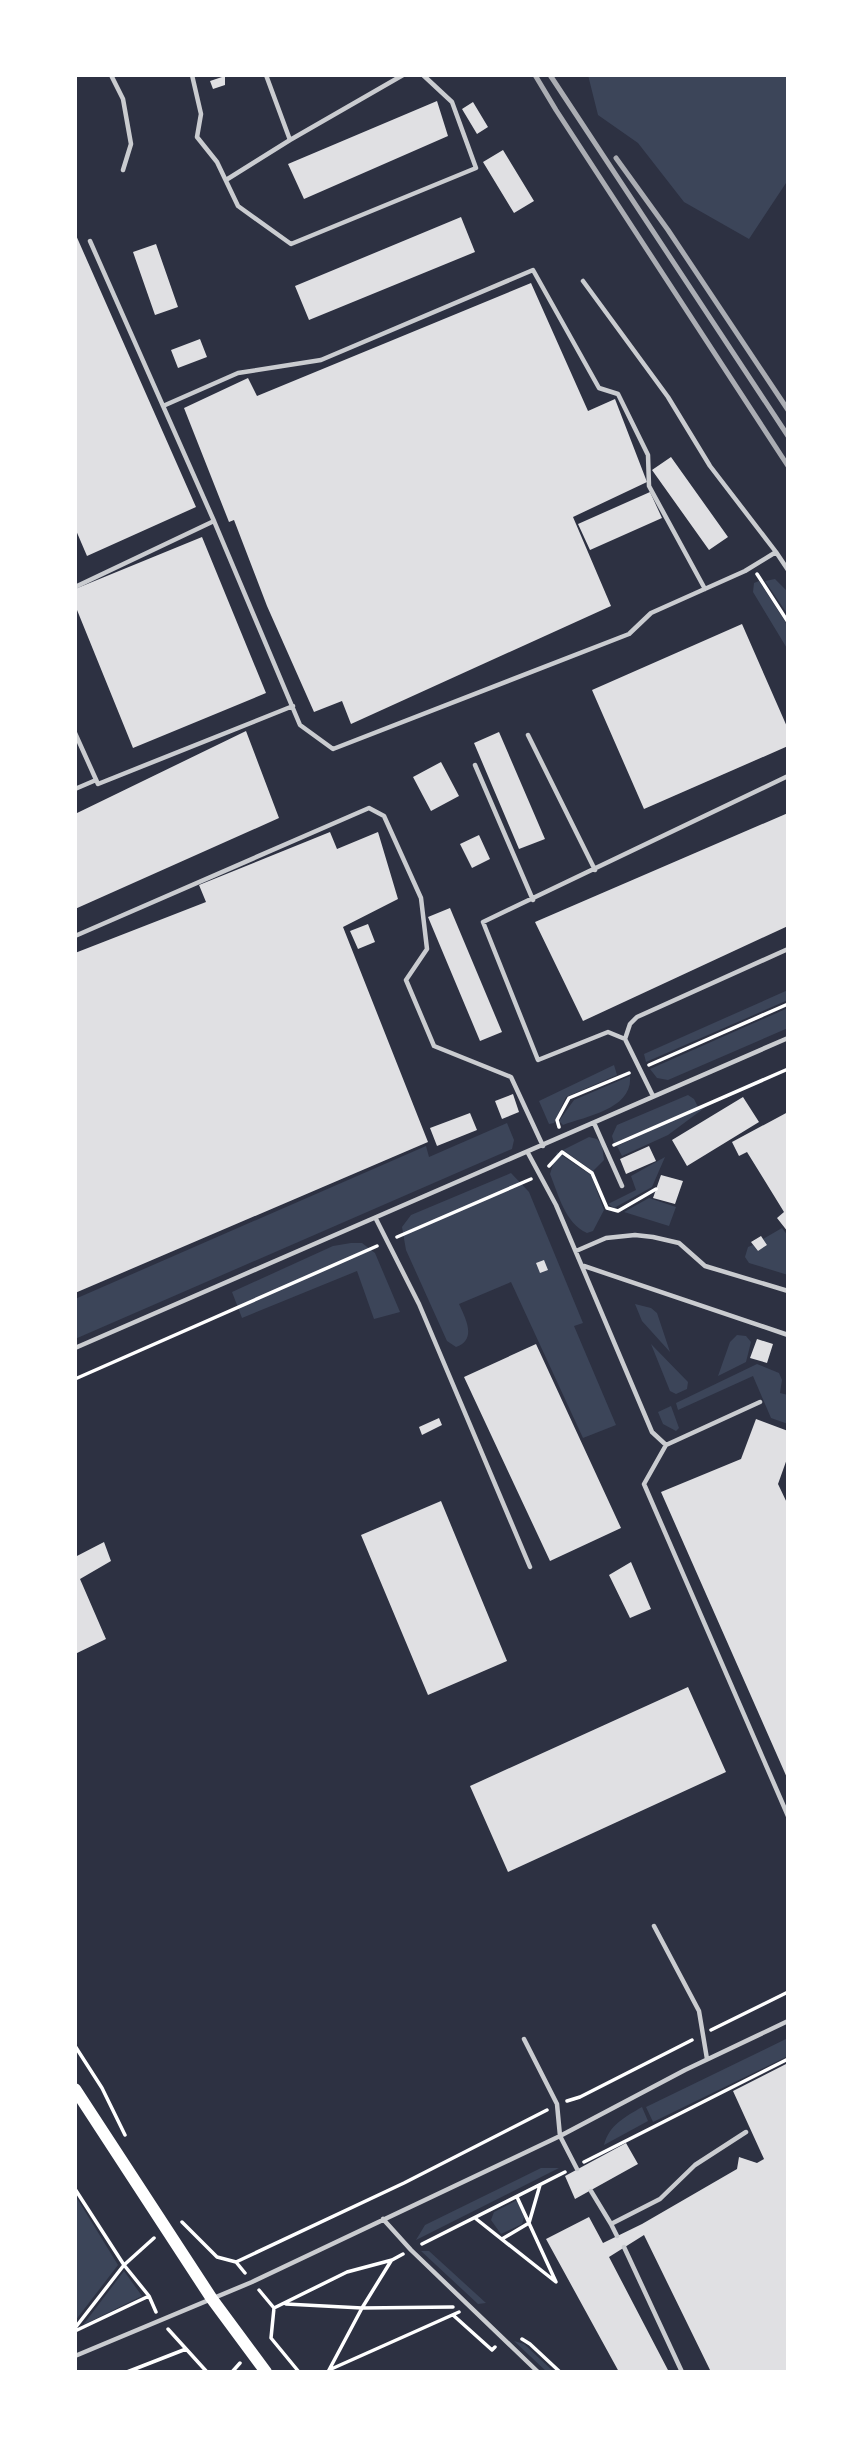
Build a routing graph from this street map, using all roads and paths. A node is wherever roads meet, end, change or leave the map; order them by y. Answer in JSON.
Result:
{"nodes":[{"id":1,"x":111,"y":75,"type":"edge"},
{"id":2,"x":192,"y":75,"type":"edge"},
{"id":3,"x":266,"y":75,"type":"edge"},
{"id":4,"x":402,"y":75,"type":"edge"},
{"id":5,"x":424,"y":75,"type":"edge"},
{"id":6,"x":290,"y":140,"type":"junction"},
{"id":7,"x":123,"y":170,"type":"dead end"},
{"id":8,"x":226,"y":180,"type":"junction"},
{"id":9,"x":90,"y":241,"type":"dead end"},
{"id":10,"x":583,"y":281,"type":"dead end"},
{"id":11,"x":163,"y":406,"type":"junction"},
{"id":12,"x":214,"y":521,"type":"junction"},
{"id":13,"x":776,"y":552,"type":"junction"},
{"id":14,"x":752,"y":567,"type":"junction"},
{"id":15,"x":788,"y":570,"type":"edge"},
{"id":16,"x":75,"y":587,"type":"edge"},
{"id":17,"x":705,"y":589,"type":"junction"},
{"id":18,"x":788,"y":622,"type":"edge"},
{"id":19,"x":293,"y":706,"type":"junction"},
{"id":20,"x":75,"y":733,"type":"edge"},
{"id":21,"x":528,"y":735,"type":"dead end"},
{"id":22,"x":475,"y":765,"type":"dead end"},
{"id":23,"x":788,"y":776,"type":"edge"},
{"id":24,"x":96,"y":780,"type":"junction"},
{"id":25,"x":75,"y":789,"type":"edge"},
{"id":26,"x":595,"y":870,"type":"junction"},
{"id":27,"x":533,"y":900,"type":"junction"},
{"id":28,"x":75,"y":936,"type":"edge"},
{"id":29,"x":788,"y":948,"type":"edge"},
{"id":30,"x":788,"y":1004,"type":"edge"},
{"id":31,"x":788,"y":1038,"type":"edge"},
{"id":32,"x":625,"y":1039,"type":"junction"},
{"id":33,"x":640,"y":1069,"type":"junction"},
{"id":34,"x":788,"y":1069,"type":"edge"},
{"id":35,"x":653,"y":1096,"type":"junction"},
{"id":36,"x":594,"y":1123,"type":"junction"},
{"id":37,"x":562,"y":1138,"type":"junction"},
{"id":38,"x":543,"y":1146,"type":"junction"},
{"id":39,"x":606,"y":1149,"type":"junction"},
{"id":40,"x":562,"y":1152,"type":"junction"},
{"id":41,"x":528,"y":1153,"type":"junction"},
{"id":42,"x":540,"y":1175,"type":"junction"},
{"id":43,"x":622,"y":1186,"type":"dead end"},
{"id":44,"x":656,"y":1189,"type":"dead end"},
{"id":45,"x":376,"y":1219,"type":"junction"},
{"id":46,"x":387,"y":1241,"type":"junction"},
{"id":47,"x":576,"y":1251,"type":"junction"},
{"id":48,"x":583,"y":1266,"type":"junction"},
{"id":49,"x":788,"y":1290,"type":"edge"},
{"id":50,"x":788,"y":1335,"type":"edge"},
{"id":51,"x":75,"y":1348,"type":"edge"},
{"id":52,"x":75,"y":1379,"type":"edge"},
{"id":53,"x":760,"y":1402,"type":"dead end"},
{"id":54,"x":666,"y":1445,"type":"junction"},
{"id":55,"x":530,"y":1567,"type":"dead end"},
{"id":56,"x":788,"y":1816,"type":"edge"},
{"id":57,"x":654,"y":1926,"type":"dead end"},
{"id":58,"x":788,"y":1992,"type":"edge"},
{"id":59,"x":788,"y":2021,"type":"edge"},
{"id":60,"x":704,"y":2034,"type":"junction"},
{"id":61,"x":524,"y":2039,"type":"dead end"},
{"id":62,"x":75,"y":2046,"type":"edge"},
{"id":63,"x":788,"y":2059,"type":"edge"},
{"id":64,"x":707,"y":2060,"type":"junction"},
{"id":65,"x":75,"y":2089,"type":"edge"},
{"id":66,"x":557,"y":2104,"type":"junction"},
{"id":67,"x":746,"y":2132,"type":"dead end"},
{"id":68,"x":560,"y":2136,"type":"junction"},
{"id":69,"x":131,"y":2144,"type":"dead end"},
{"id":70,"x":577,"y":2168,"type":"junction"},
{"id":71,"x":540,"y":2185,"type":"junction"},
{"id":72,"x":75,"y":2189,"type":"edge"},
{"id":73,"x":591,"y":2191,"type":"dead end"},
{"id":74,"x":517,"y":2197,"type":"junction"},
{"id":75,"x":475,"y":2218,"type":"junction"},
{"id":76,"x":383,"y":2219,"type":"junction"},
{"id":77,"x":529,"y":2223,"type":"junction"},
{"id":78,"x":611,"y":2224,"type":"junction"},
{"id":79,"x":165,"y":2228,"type":"junction"},
{"id":80,"x":617,"y":2236,"type":"dead end"},
{"id":81,"x":502,"y":2239,"type":"junction"},
{"id":82,"x":624,"y":2247,"type":"dead end"},
{"id":83,"x":411,"y":2250,"type":"junction"},
{"id":84,"x":392,"y":2260,"type":"junction"},
{"id":85,"x":236,"y":2262,"type":"junction"},
{"id":86,"x":124,"y":2265,"type":"junction"},
{"id":87,"x":252,"y":2282,"type":"junction"},
{"id":88,"x":149,"y":2296,"type":"junction"},
{"id":89,"x":212,"y":2299,"type":"junction"},
{"id":90,"x":284,"y":2304,"type":"junction"},
{"id":91,"x":470,"y":2307,"type":"junction"},
{"id":92,"x":274,"y":2308,"type":"junction"},
{"id":93,"x":362,"y":2308,"type":"junction"},
{"id":94,"x":160,"y":2322,"type":"junction"},
{"id":95,"x":75,"y":2329,"type":"edge"},
{"id":96,"x":186,"y":2349,"type":"junction"},
{"id":97,"x":75,"y":2356,"type":"edge"},
{"id":98,"x":329,"y":2371,"type":"edge"},
{"id":99,"x":127,"y":2372,"type":"edge"},
{"id":100,"x":207,"y":2372,"type":"edge"},
{"id":101,"x":266,"y":2372,"type":"edge"},
{"id":102,"x":299,"y":2372,"type":"edge"},
{"id":103,"x":538,"y":2372,"type":"edge"},
{"id":104,"x":681,"y":2372,"type":"edge"}],
"edges":[{"from":1,"to":7,"type":"lane"},
{"from":2,"to":8,"type":"lane"},
{"from":3,"to":6,"type":"lane"},
{"from":4,"to":6,"type":"lane"},
{"from":5,"to":8,"type":"lane"},
{"from":6,"to":8,"type":"lane"},
{"from":9,"to":11,"type":"lane"},
{"from":10,"to":13,"type":"lane"},
{"from":11,"to":12,"type":"lane"},
{"from":11,"to":17,"type":"lane"},
{"from":12,"to":16,"type":"lane"},
{"from":12,"to":19,"type":"lane"},
{"from":13,"to":14,"type":"lane"},
{"from":13,"to":15,"type":"lane"},
{"from":14,"to":17,"type":"lane"},
{"from":14,"to":18,"type":"path"},
{"from":17,"to":19,"type":"lane"},
{"from":19,"to":24,"type":"lane"},
{"from":20,"to":24,"type":"lane"},
{"from":21,"to":26,"type":"lane"},
{"from":22,"to":27,"type":"lane"},
{"from":23,"to":26,"type":"lane"},
{"from":24,"to":25,"type":"lane"},
{"from":26,"to":27,"type":"lane"},
{"from":27,"to":32,"type":"lane"},
{"from":28,"to":38,"type":"lane"},
{"from":29,"to":32,"type":"lane"},
{"from":30,"to":33,"type":"path"},
{"from":31,"to":35,"type":"lane"},
{"from":32,"to":33,"type":"lane"},
{"from":33,"to":35,"type":"lane"},
{"from":33,"to":37,"type":"path"},
{"from":34,"to":39,"type":"path"},
{"from":35,"to":36,"type":"lane"},
{"from":36,"to":37,"type":"lane"},
{"from":36,"to":39,"type":"lane"},
{"from":37,"to":38,"type":"lane"},
{"from":37,"to":40,"type":"path"},
{"from":38,"to":41,"type":"lane"},
{"from":39,"to":43,"type":"lane"},
{"from":40,"to":42,"type":"path"},
{"from":40,"to":44,"type":"path"},
{"from":41,"to":42,"type":"lane"},
{"from":41,"to":45,"type":"lane"},
{"from":42,"to":46,"type":"path"},
{"from":42,"to":47,"type":"lane"},
{"from":45,"to":46,"type":"lane"},
{"from":45,"to":51,"type":"lane"},
{"from":46,"to":52,"type":"path"},
{"from":46,"to":55,"type":"lane"},
{"from":47,"to":48,"type":"lane"},
{"from":47,"to":49,"type":"lane"},
{"from":48,"to":50,"type":"lane"},
{"from":48,"to":54,"type":"lane"},
{"from":53,"to":54,"type":"lane"},
{"from":54,"to":56,"type":"lane"},
{"from":57,"to":60,"type":"lane"},
{"from":58,"to":60,"type":"path"},
{"from":59,"to":64,"type":"lane"},
{"from":60,"to":64,"type":"lane"},
{"from":60,"to":66,"type":"path"},
{"from":61,"to":66,"type":"lane"},
{"from":62,"to":69,"type":"path"},
{"from":63,"to":70,"type":"path"},
{"from":64,"to":68,"type":"lane"},
{"from":65,"to":79,"type":"main road"},
{"from":66,"to":68,"type":"lane"},
{"from":66,"to":85,"type":"path"},
{"from":67,"to":78,"type":"lane"},
{"from":68,"to":70,"type":"lane"},
{"from":68,"to":76,"type":"lane"},
{"from":70,"to":71,"type":"path"},
{"from":71,"to":74,"type":"path"},
{"from":71,"to":77,"type":"path"},
{"from":72,"to":86,"type":"path"},
{"from":73,"to":78,"type":"lane"},
{"from":74,"to":75,"type":"path"},
{"from":74,"to":77,"type":"path"},
{"from":75,"to":81,"type":"path"},
{"from":75,"to":83,"type":"path"},
{"from":76,"to":83,"type":"lane"},
{"from":76,"to":87,"type":"lane"},
{"from":77,"to":81,"type":"path"},
{"from":77,"to":81,"type":"path"},
{"from":78,"to":80,"type":"lane"},
{"from":79,"to":85,"type":"path"},
{"from":79,"to":86,"type":"path"},
{"from":79,"to":89,"type":"main road"},
{"from":82,"to":104,"type":"lane"},
{"from":83,"to":84,"type":"path"},
{"from":83,"to":91,"type":"lane"},
{"from":84,"to":90,"type":"path"},
{"from":84,"to":93,"type":"path"},
{"from":85,"to":87,"type":"path"},
{"from":86,"to":88,"type":"path"},
{"from":86,"to":95,"type":"path"},
{"from":87,"to":89,"type":"lane"},
{"from":87,"to":92,"type":"path"},
{"from":88,"to":94,"type":"path"},
{"from":88,"to":95,"type":"path"},
{"from":89,"to":94,"type":"lane"},
{"from":89,"to":101,"type":"main road"},
{"from":90,"to":92,"type":"path"},
{"from":90,"to":93,"type":"path"},
{"from":91,"to":93,"type":"path"},
{"from":91,"to":98,"type":"path"},
{"from":91,"to":103,"type":"lane"},
{"from":92,"to":102,"type":"path"},
{"from":93,"to":98,"type":"path"},
{"from":94,"to":96,"type":"path"},
{"from":94,"to":97,"type":"lane"},
{"from":96,"to":99,"type":"path"},
{"from":96,"to":100,"type":"path"}]}
